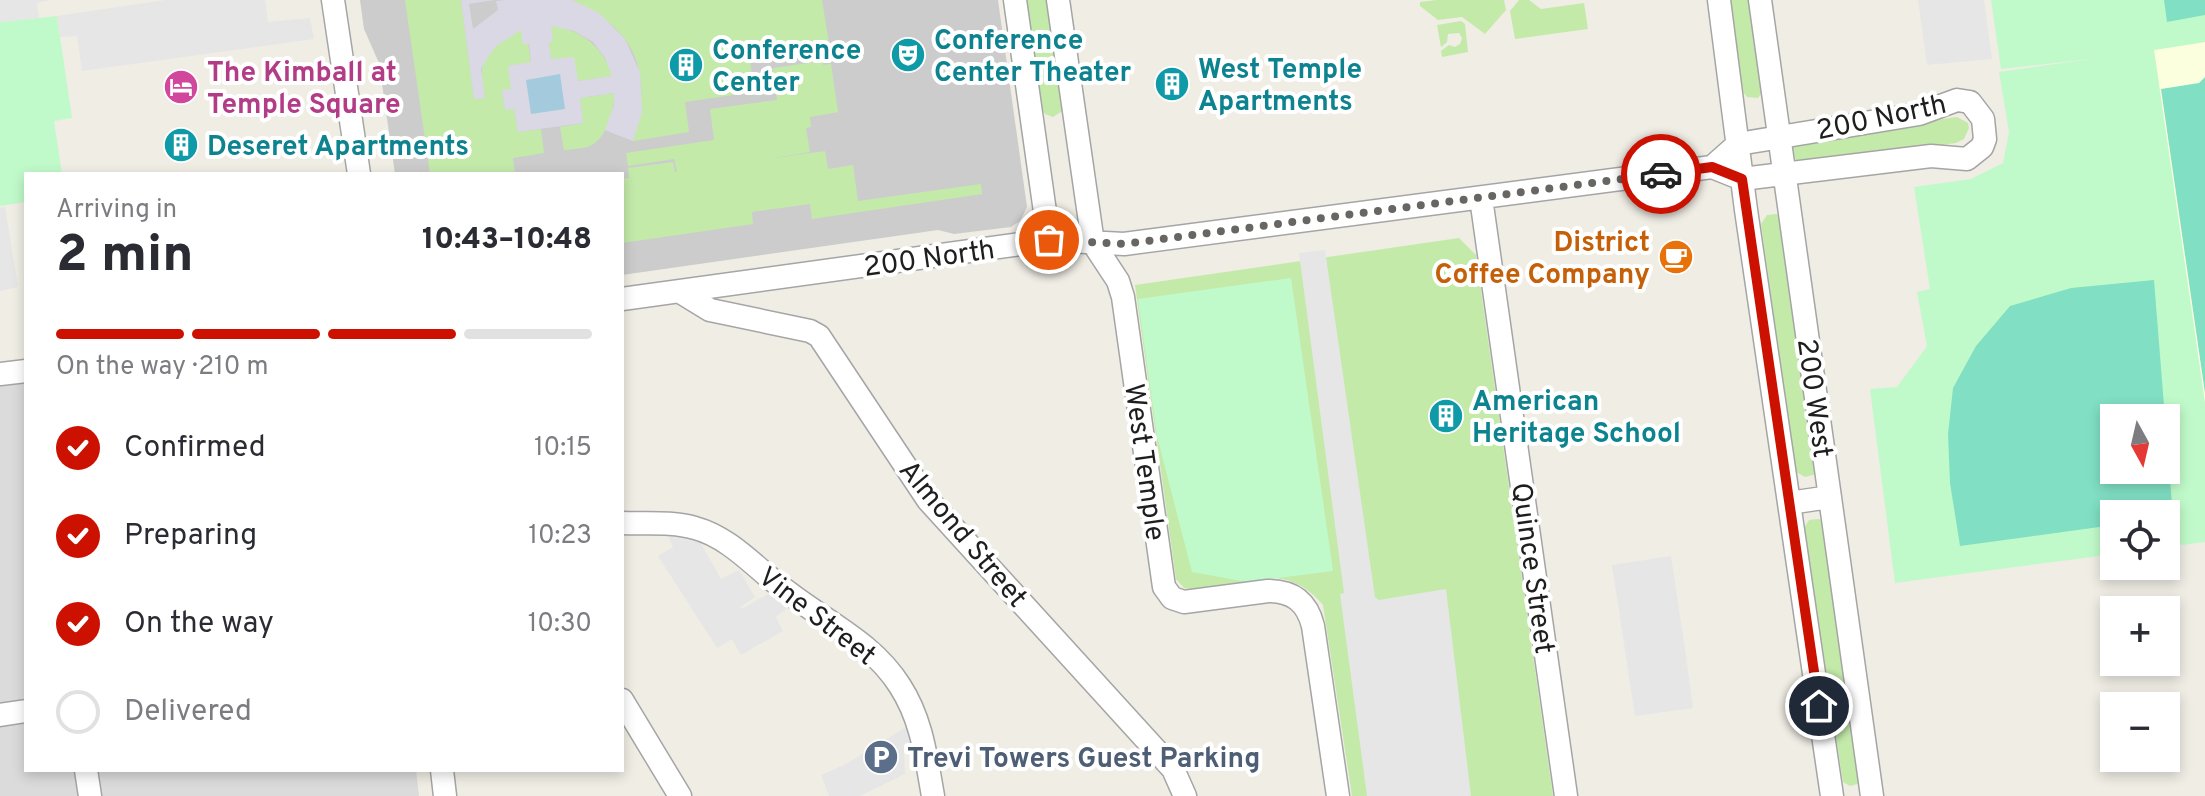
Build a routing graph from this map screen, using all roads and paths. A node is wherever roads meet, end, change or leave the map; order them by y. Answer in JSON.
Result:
{"nodes":[{"id":1,"x":333,"y":0,"type":"edge"},
{"id":2,"x":1015,"y":0,"type":"edge"},
{"id":3,"x":1058,"y":0,"type":"edge"},
{"id":4,"x":1719,"y":0,"type":"edge"},
{"id":5,"x":1760,"y":0,"type":"edge"},
{"id":6,"x":1779,"y":136,"type":"junction"},
{"id":7,"x":1738,"y":144,"type":"junction"},
{"id":8,"x":1712,"y":167,"type":"junction"},
{"id":9,"x":359,"y":172,"type":"edge"},
{"id":10,"x":1784,"y":175,"type":"junction"},
{"id":11,"x":1742,"y":179,"type":"junction"},
{"id":12,"x":1481,"y":198,"type":"junction"},
{"id":13,"x":1049,"y":240,"type":"junction"},
{"id":14,"x":1093,"y":243,"type":"junction"},
{"id":15,"x":679,"y":291,"type":"junction"},
{"id":16,"x":624,"y":299,"type":"edge"},
{"id":17,"x":24,"y":371,"type":"edge"},
{"id":18,"x":0,"y":374,"type":"edge"},
{"id":19,"x":1830,"y":497,"type":"junction"},
{"id":20,"x":1789,"y":503,"type":"junction"},
{"id":21,"x":624,"y":523,"type":"edge"},
{"id":22,"x":624,"y":703,"type":"edge"},
{"id":23,"x":24,"y":711,"type":"edge"},
{"id":24,"x":0,"y":715,"type":"edge"},
{"id":25,"x":86,"y":772,"type":"edge"},
{"id":26,"x":442,"y":772,"type":"edge"},
{"id":27,"x":90,"y":796,"type":"edge"},
{"id":28,"x":445,"y":796,"type":"edge"},
{"id":29,"x":680,"y":796,"type":"edge"},
{"id":30,"x":933,"y":796,"type":"edge"},
{"id":31,"x":1185,"y":796,"type":"edge"},
{"id":32,"x":1338,"y":796,"type":"edge"},
{"id":33,"x":1566,"y":796,"type":"edge"},
{"id":34,"x":1832,"y":796,"type":"edge"},
{"id":35,"x":1872,"y":796,"type":"edge"}],
"edges":[{"from":1,"to":9,"type":"street"},
{"from":2,"to":13,"type":"street"},
{"from":3,"to":14,"type":"street","name":"West Temple"},
{"from":4,"to":7,"type":"street","name":"200 West"},
{"from":5,"to":6,"type":"street","name":"200 West"},
{"from":6,"to":7,"type":"street","name":"200 North"},
{"from":6,"to":10,"type":"street","name":"200 West"},
{"from":6,"to":10,"type":"street","name":"200 North"},
{"from":7,"to":8,"type":"street"},
{"from":7,"to":11,"type":"street","name":"200 West"},
{"from":8,"to":11,"type":"street","name":"200 North"},
{"from":8,"to":12,"type":"street","name":"200 North"},
{"from":10,"to":11,"type":"street","name":"200 North"},
{"from":10,"to":19,"type":"street","name":"200 West"},
{"from":11,"to":20,"type":"street","name":"200 West"},
{"from":12,"to":14,"type":"street","name":"200 North"},
{"from":12,"to":33,"type":"street","name":"Quince Street"},
{"from":13,"to":14,"type":"street","name":"200 North"},
{"from":13,"to":15,"type":"street","name":"200 North"},
{"from":14,"to":32,"type":"street","name":"West Temple"},
{"from":15,"to":16,"type":"street","name":"200 North"},
{"from":15,"to":31,"type":"street","name":"Almond Street"},
{"from":17,"to":18,"type":"street"},
{"from":19,"to":20,"type":"street"},
{"from":19,"to":35,"type":"street","name":"200 West"},
{"from":20,"to":34,"type":"street","name":"200 West"},
{"from":21,"to":30,"type":"street","name":"Vine Street"},
{"from":22,"to":29,"type":"street"},
{"from":23,"to":24,"type":"street"},
{"from":25,"to":27,"type":"street"},
{"from":26,"to":28,"type":"street"}]}
